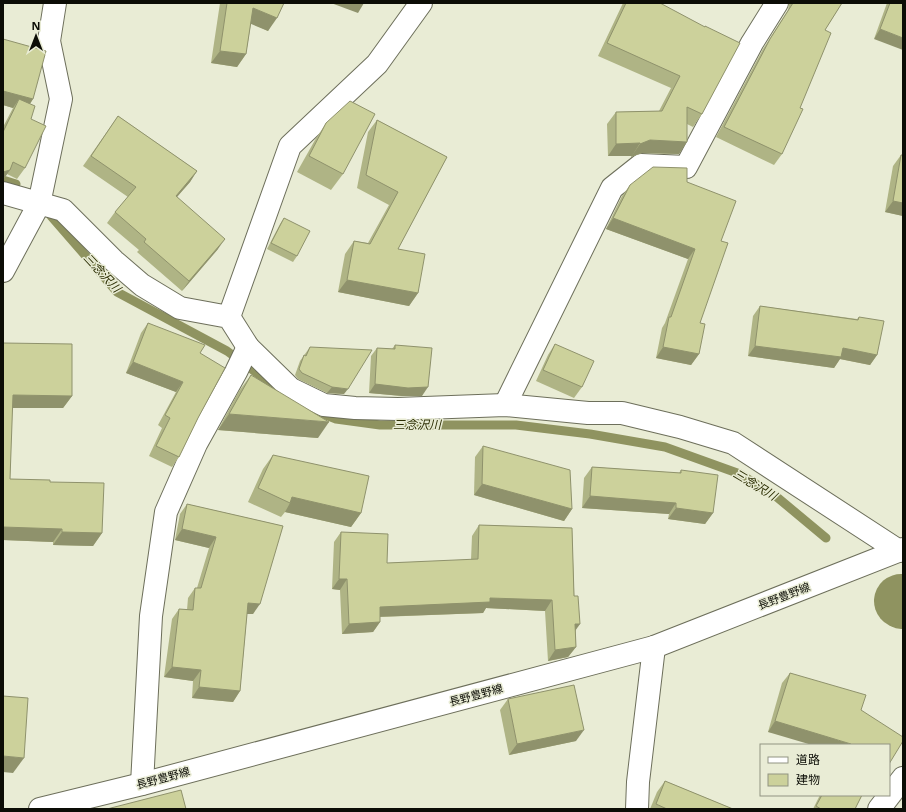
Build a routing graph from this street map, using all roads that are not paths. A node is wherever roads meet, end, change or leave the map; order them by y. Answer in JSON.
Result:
{"nodes":[{"id":1,"x":55,"y":3,"type":"edge"},
{"id":2,"x":421,"y":3,"type":"edge"},
{"id":3,"x":777,"y":3,"type":"edge"},
{"id":4,"x":3,"y":193,"type":"edge"},
{"id":5,"x":38,"y":204,"type":"junction"},
{"id":6,"x":3,"y":271,"type":"edge"},
{"id":7,"x":228,"y":317,"type":"junction"},
{"id":8,"x":243,"y":358,"type":"junction"},
{"id":9,"x":505,"y":405,"type":"junction"},
{"id":10,"x":901,"y":550,"type":"edge"},
{"id":11,"x":654,"y":647,"type":"junction"},
{"id":12,"x":903,"y":778,"type":"edge"},
{"id":13,"x":142,"y":784,"type":"junction"},
{"id":14,"x":890,"y":795,"type":"edge"},
{"id":15,"x":889,"y":796,"type":"edge"},
{"id":16,"x":40,"y":809,"type":"edge"},
{"id":17,"x":637,"y":809,"type":"edge"},
{"id":18,"x":879,"y":809,"type":"edge"}],
"edges":[{"from":1,"to":5,"type":"street"},
{"from":2,"to":7,"type":"street"},
{"from":3,"to":9,"type":"street"},
{"from":4,"to":5,"type":"street"},
{"from":5,"to":6,"type":"street"},
{"from":5,"to":7,"type":"street"},
{"from":7,"to":8,"type":"street"},
{"from":8,"to":9,"type":"street"},
{"from":8,"to":13,"type":"street"},
{"from":9,"to":10,"type":"street"},
{"from":10,"to":11,"type":"street","name":"長野豊野線"},
{"from":11,"to":13,"type":"street","name":"長野豊野線"},
{"from":11,"to":17,"type":"street"},
{"from":12,"to":14,"type":"street"},
{"from":13,"to":16,"type":"street","name":"長野豊野線"},
{"from":15,"to":18,"type":"street"}]}
